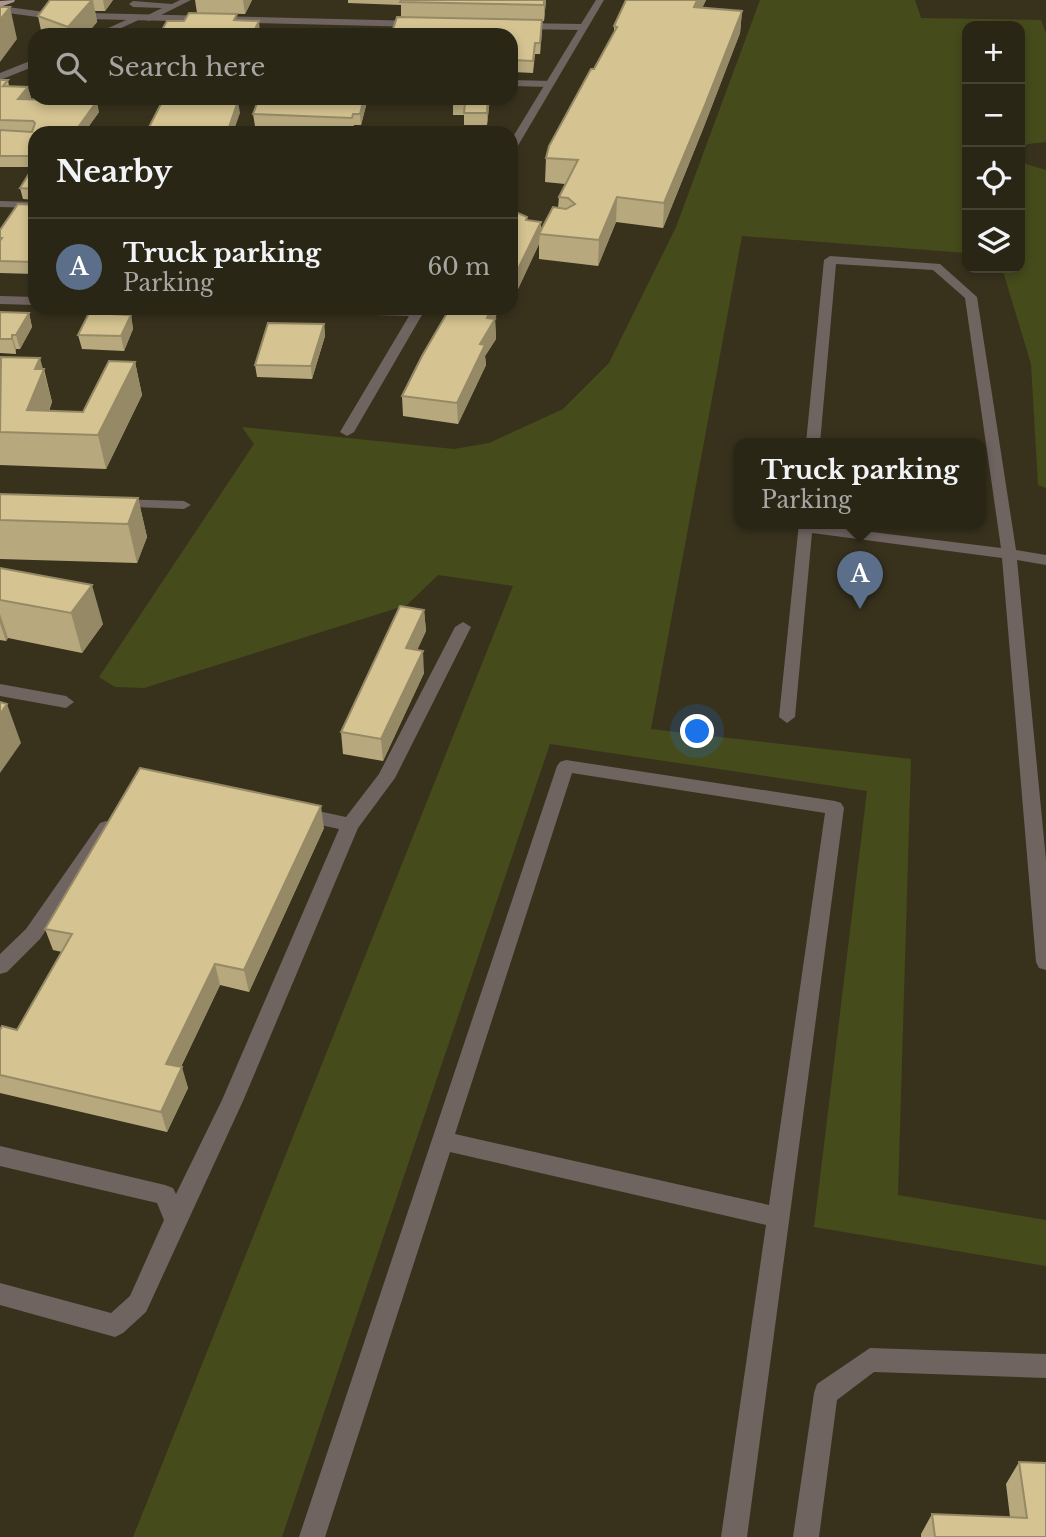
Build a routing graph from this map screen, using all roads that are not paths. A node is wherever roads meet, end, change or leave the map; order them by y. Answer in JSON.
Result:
{"nodes":[{"id":1,"x":12,"y":0,"type":"edge"},
{"id":2,"x":187,"y":0,"type":"edge"},
{"id":3,"x":600,"y":0,"type":"edge"},
{"id":4,"x":133,"y":4,"type":"dead end"},
{"id":5,"x":174,"y":6,"type":"junction"},
{"id":6,"x":0,"y":7,"type":"edge"},
{"id":7,"x":144,"y":17,"type":"junction"},
{"id":8,"x":431,"y":24,"type":"edge"},
{"id":9,"x":514,"y":26,"type":"edge"},
{"id":10,"x":584,"y":27,"type":"junction"},
{"id":11,"x":116,"y":28,"type":"edge"},
{"id":12,"x":28,"y":65,"type":"edge"},
{"id":13,"x":15,"y":70,"type":"junction"},
{"id":14,"x":28,"y":71,"type":"edge"},
{"id":15,"x":0,"y":77,"type":"edge"},
{"id":16,"x":518,"y":83,"type":"edge"},
{"id":17,"x":550,"y":84,"type":"junction"},
{"id":18,"x":518,"y":137,"type":"edge"},
{"id":19,"x":0,"y":204,"type":"edge"},
{"id":20,"x":28,"y":205,"type":"edge"},
{"id":21,"x":0,"y":300,"type":"edge"},
{"id":22,"x":28,"y":301,"type":"edge"},
{"id":23,"x":415,"y":315,"type":"edge"},
{"id":24,"x":347,"y":432,"type":"dead end"},
{"id":25,"x":813,"y":438,"type":"edge"},
{"id":26,"x":105,"y":502,"type":"edge"},
{"id":27,"x":184,"y":505,"type":"dead end"},
{"id":28,"x":805,"y":529,"type":"edge"},
{"id":29,"x":827,"y":529,"type":"edge"},
{"id":30,"x":1009,"y":554,"type":"junction"},
{"id":31,"x":1046,"y":560,"type":"edge"},
{"id":32,"x":463,"y":627,"type":"dead end"},
{"id":33,"x":0,"y":690,"type":"edge"},
{"id":34,"x":66,"y":702,"type":"dead end"},
{"id":35,"x":787,"y":717,"type":"dead end"},
{"id":36,"x":283,"y":810,"type":"edge"},
{"id":37,"x":116,"y":814,"type":"edge"},
{"id":38,"x":350,"y":825,"type":"junction"},
{"id":39,"x":1046,"y":962,"type":"edge"},
{"id":40,"x":0,"y":966,"type":"edge"},
{"id":41,"x":442,"y":1141,"type":"junction"},
{"id":42,"x":0,"y":1156,"type":"edge"},
{"id":43,"x":778,"y":1217,"type":"junction"},
{"id":44,"x":175,"y":1220,"type":"junction"},
{"id":45,"x":0,"y":1294,"type":"edge"},
{"id":46,"x":1046,"y":1366,"type":"edge"},
{"id":47,"x":312,"y":1537,"type":"edge"},
{"id":48,"x":734,"y":1537,"type":"edge"},
{"id":49,"x":806,"y":1537,"type":"edge"}],
"edges":[{"from":1,"to":6,"type":"main road"},
{"from":2,"to":5,"type":"street"},
{"from":3,"to":10,"type":"street"},
{"from":4,"to":5,"type":"street"},
{"from":5,"to":7,"type":"street"},
{"from":6,"to":7,"type":"street"},
{"from":7,"to":8,"type":"street"},
{"from":7,"to":11,"type":"street"},
{"from":9,"to":10,"type":"street"},
{"from":10,"to":17,"type":"street"},
{"from":12,"to":13,"type":"street"},
{"from":13,"to":14,"type":"street"},
{"from":13,"to":15,"type":"street"},
{"from":16,"to":17,"type":"street"},
{"from":17,"to":18,"type":"street"},
{"from":19,"to":20,"type":"street"},
{"from":21,"to":22,"type":"street"},
{"from":23,"to":24,"type":"street"},
{"from":25,"to":30,"type":"street"},
{"from":26,"to":27,"type":"street"},
{"from":28,"to":35,"type":"street"},
{"from":29,"to":30,"type":"street"},
{"from":30,"to":31,"type":"street"},
{"from":30,"to":39,"type":"street"},
{"from":32,"to":38,"type":"street"},
{"from":33,"to":34,"type":"street"},
{"from":36,"to":38,"type":"street"},
{"from":37,"to":40,"type":"street"},
{"from":38,"to":44,"type":"street"},
{"from":41,"to":43,"type":"street"},
{"from":41,"to":43,"type":"street"},
{"from":41,"to":47,"type":"street"},
{"from":42,"to":44,"type":"street"},
{"from":43,"to":48,"type":"street"},
{"from":44,"to":45,"type":"street"},
{"from":46,"to":49,"type":"street"}]}
